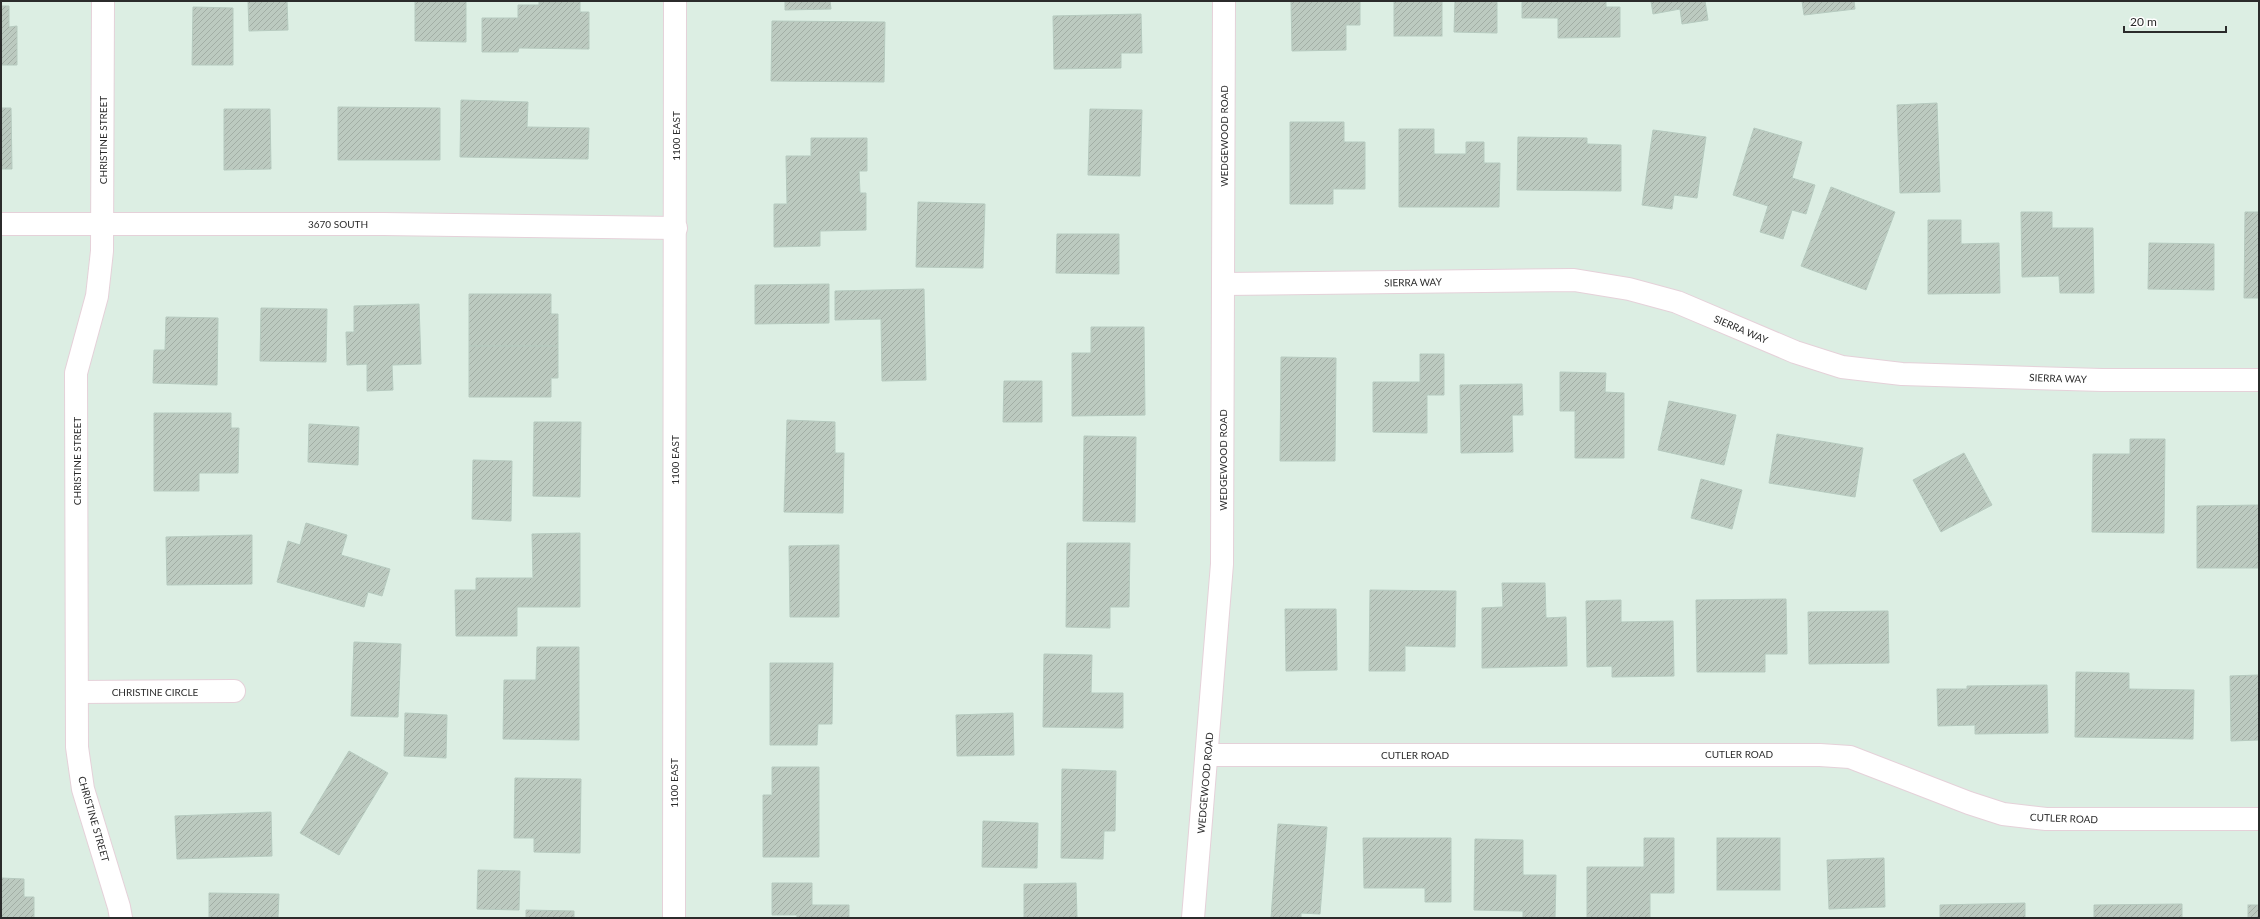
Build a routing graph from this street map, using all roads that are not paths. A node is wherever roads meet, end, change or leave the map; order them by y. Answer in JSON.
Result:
{"nodes":[{"id":1,"x":103,"y":1,"type":"edge"},
{"id":2,"x":675,"y":1,"type":"edge"},
{"id":3,"x":1224,"y":1,"type":"edge"},
{"id":4,"x":1,"y":224,"type":"edge"},
{"id":5,"x":103,"y":224,"type":"junction"},
{"id":6,"x":676,"y":228,"type":"junction"},
{"id":7,"x":1224,"y":284,"type":"junction"},
{"id":8,"x":2259,"y":380,"type":"edge"},
{"id":9,"x":234,"y":691,"type":"dead end"},
{"id":10,"x":77,"y":692,"type":"junction"},
{"id":11,"x":1208,"y":755,"type":"junction"},
{"id":12,"x":2259,"y":819,"type":"edge"},
{"id":13,"x":121,"y":918,"type":"edge"},
{"id":14,"x":674,"y":918,"type":"edge"},
{"id":15,"x":1193,"y":918,"type":"edge"}],
"edges":[{"from":1,"to":5,"type":"street","name":"CHRISTINE STREET"},
{"from":2,"to":6,"type":"street","name":"1100 EAST"},
{"from":3,"to":7,"type":"street","name":"WEDGEWOOD ROAD"},
{"from":4,"to":5,"type":"street","name":"3670 SOUTH"},
{"from":5,"to":6,"type":"street","name":"3670 SOUTH"},
{"from":5,"to":10,"type":"street","name":"CHRISTINE STREET"},
{"from":6,"to":14,"type":"street","name":"1100 EAST"},
{"from":7,"to":8,"type":"street","name":"SIERRA WAY"},
{"from":7,"to":11,"type":"street","name":"WEDGEWOOD ROAD"},
{"from":9,"to":10,"type":"street","name":"CHRISTINE CIRCLE"},
{"from":10,"to":13,"type":"street","name":"CHRISTINE STREET"},
{"from":11,"to":12,"type":"street","name":"CUTLER ROAD"},
{"from":11,"to":15,"type":"street","name":"WEDGEWOOD ROAD"}]}
